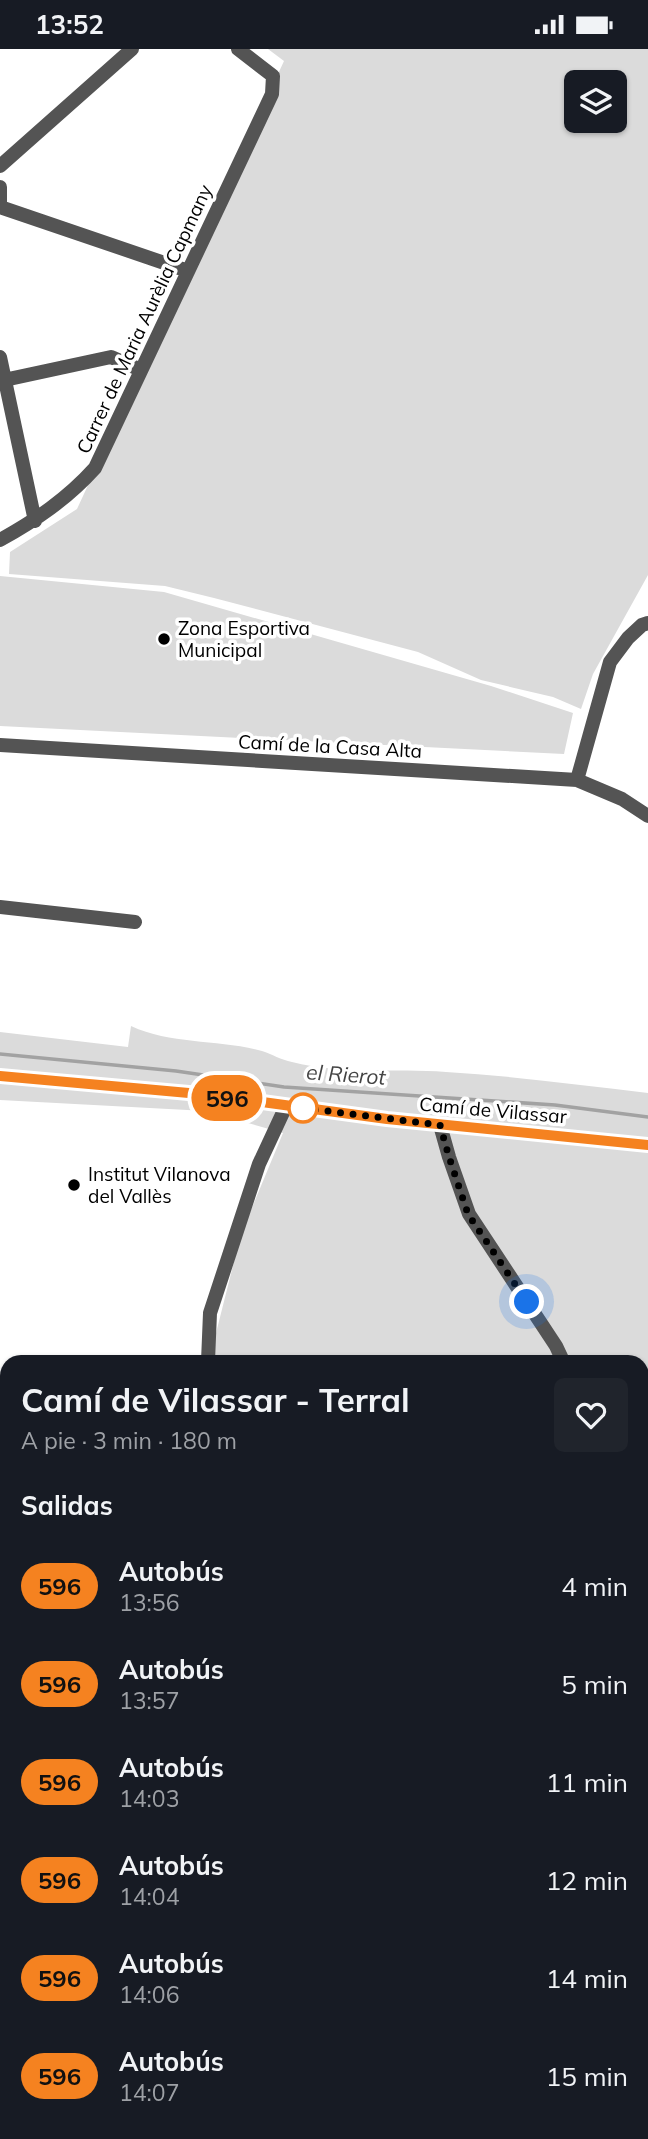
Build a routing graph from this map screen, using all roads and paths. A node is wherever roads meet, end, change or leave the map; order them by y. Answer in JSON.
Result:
{"nodes":[{"id":1,"x":132,"y":49,"type":"edge"},
{"id":2,"x":238,"y":49,"type":"edge"},
{"id":3,"x":0,"y":166,"type":"edge"},
{"id":4,"x":0,"y":187,"type":"edge"},
{"id":5,"x":0,"y":205,"type":"edge"},
{"id":6,"x":188,"y":271,"type":"junction"},
{"id":7,"x":0,"y":357,"type":"edge"},
{"id":8,"x":141,"y":370,"type":"junction"},
{"id":9,"x":2,"y":380,"type":"edge"},
{"id":10,"x":35,"y":521,"type":"junction"},
{"id":11,"x":0,"y":540,"type":"edge"},
{"id":12,"x":648,"y":623,"type":"edge"},
{"id":13,"x":0,"y":745,"type":"edge"},
{"id":14,"x":577,"y":780,"type":"junction"},
{"id":15,"x":647,"y":815,"type":"edge"},
{"id":16,"x":0,"y":907,"type":"edge"},
{"id":17,"x":135,"y":922,"type":"dead end"},
{"id":18,"x":0,"y":1076,"type":"edge"},
{"id":19,"x":286,"y":1106,"type":"junction"},
{"id":20,"x":440,"y":1125,"type":"junction"},
{"id":21,"x":648,"y":1145,"type":"edge"},
{"id":22,"x":208,"y":1355,"type":"edge"},
{"id":23,"x":560,"y":1355,"type":"edge"}],
"edges":[{"from":1,"to":3,"type":"street"},
{"from":2,"to":6,"type":"street","name":"Carrer de Maria Aurèlia Capmany"},
{"from":4,"to":5,"type":"street"},
{"from":5,"to":6,"type":"street"},
{"from":6,"to":8,"type":"street","name":"Carrer de Maria Aurèlia Capmany"},
{"from":7,"to":9,"type":"street"},
{"from":8,"to":9,"type":"street"},
{"from":8,"to":10,"type":"street","name":"Carrer de Maria Aurèlia Capmany"},
{"from":9,"to":10,"type":"street"},
{"from":10,"to":11,"type":"street","name":"Carrer de Maria Aurèlia Capmany"},
{"from":12,"to":14,"type":"street"},
{"from":13,"to":14,"type":"street","name":"Camí de la Casa Alta"},
{"from":14,"to":15,"type":"street","name":"Camí de la Casa Alta"},
{"from":16,"to":17,"type":"street"},
{"from":18,"to":19,"type":"street","name":"Camí de Vilassar"},
{"from":19,"to":20,"type":"street","name":"Camí de Vilassar"},
{"from":19,"to":22,"type":"street"},
{"from":20,"to":21,"type":"street","name":"Camí de Vilassar"},
{"from":20,"to":23,"type":"street"}]}
